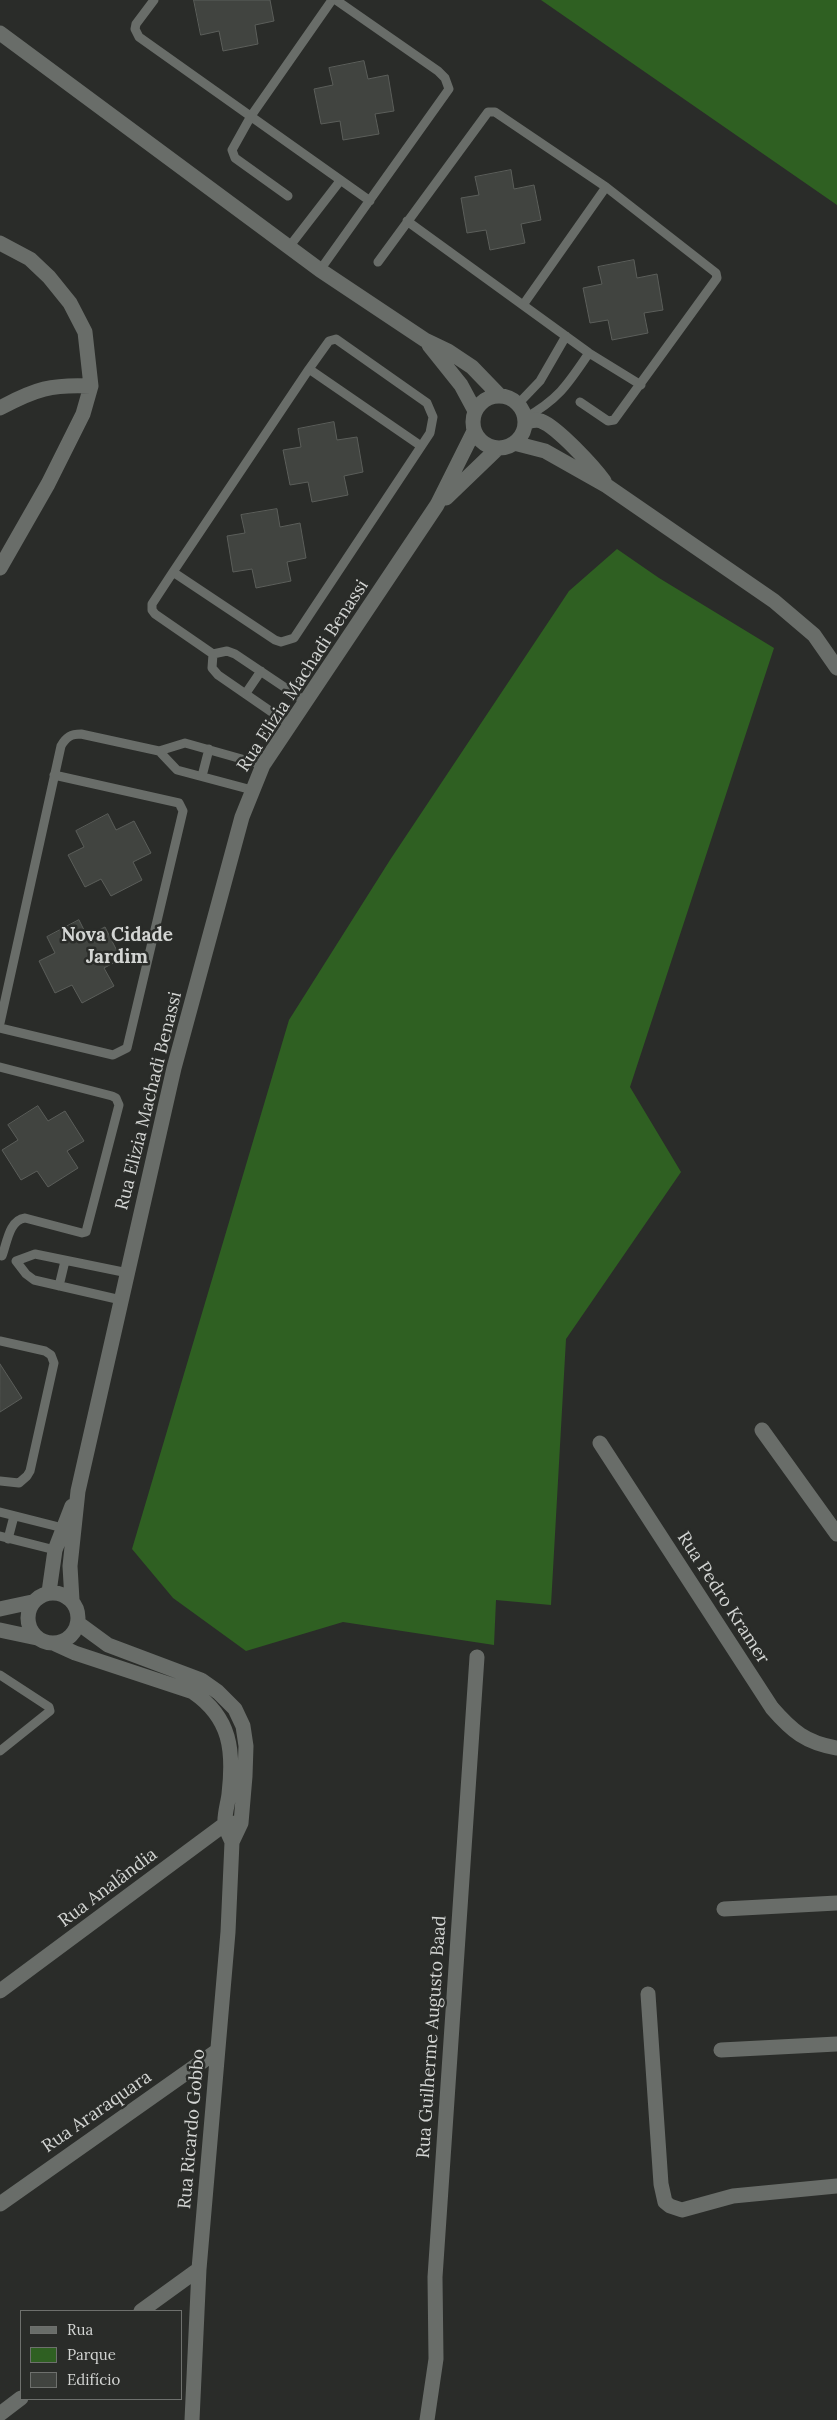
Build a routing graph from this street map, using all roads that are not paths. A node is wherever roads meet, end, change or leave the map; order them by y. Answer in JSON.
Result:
{"nodes":[{"id":1,"x":154,"y":0,"type":"edge"},
{"id":2,"x":332,"y":0,"type":"edge"},
{"id":3,"x":336,"y":0,"type":"edge"},
{"id":4,"x":0,"y":33,"type":"edge"},
{"id":5,"x":251,"y":116,"type":"junction"},
{"id":6,"x":340,"y":181,"type":"junction"},
{"id":7,"x":606,"y":187,"type":"junction"},
{"id":8,"x":288,"y":196,"type":"dead end"},
{"id":9,"x":370,"y":201,"type":"junction"},
{"id":10,"x":407,"y":221,"type":"junction"},
{"id":11,"x":0,"y":242,"type":"edge"},
{"id":12,"x":289,"y":247,"type":"junction"},
{"id":13,"x":378,"y":262,"type":"dead end"},
{"id":14,"x":320,"y":270,"type":"junction"},
{"id":15,"x":523,"y":305,"type":"junction"},
{"id":16,"x":566,"y":336,"type":"junction"},
{"id":17,"x":425,"y":340,"type":"junction"},
{"id":18,"x":589,"y":353,"type":"junction"},
{"id":19,"x":309,"y":369,"type":"junction"},
{"id":20,"x":641,"y":385,"type":"junction"},
{"id":21,"x":92,"y":386,"type":"junction"},
{"id":22,"x":500,"y":396,"type":"junction"},
{"id":23,"x":580,"y":402,"type":"dead end"},
{"id":24,"x":0,"y":408,"type":"edge"},
{"id":25,"x":475,"y":411,"type":"junction"},
{"id":26,"x":523,"y":415,"type":"junction"},
{"id":27,"x":474,"y":431,"type":"junction"},
{"id":28,"x":514,"y":443,"type":"junction"},
{"id":29,"x":421,"y":446,"type":"junction"},
{"id":30,"x":498,"y":448,"type":"junction"},
{"id":31,"x":607,"y":486,"type":"junction"},
{"id":32,"x":437,"y":505,"type":"junction"},
{"id":33,"x":0,"y":568,"type":"edge"},
{"id":34,"x":173,"y":572,"type":"junction"},
{"id":35,"x":213,"y":654,"type":"junction"},
{"id":36,"x":837,"y":668,"type":"edge"},
{"id":37,"x":261,"y":671,"type":"junction"},
{"id":38,"x":246,"y":693,"type":"junction"},
{"id":39,"x":305,"y":701,"type":"junction"},
{"id":40,"x":289,"y":724,"type":"junction"},
{"id":41,"x":208,"y":749,"type":"junction"},
{"id":42,"x":159,"y":750,"type":"junction"},
{"id":43,"x":263,"y":765,"type":"junction"},
{"id":44,"x":54,"y":775,"type":"junction"},
{"id":45,"x":202,"y":776,"type":"junction"},
{"id":46,"x":252,"y":790,"type":"junction"},
{"id":47,"x":0,"y":1023,"type":"edge"},
{"id":48,"x":0,"y":1028,"type":"edge"},
{"id":49,"x":0,"y":1067,"type":"edge"},
{"id":50,"x":1,"y":1256,"type":"edge"},
{"id":51,"x":16,"y":1261,"type":"junction"},
{"id":52,"x":65,"y":1262,"type":"junction"},
{"id":53,"x":128,"y":1273,"type":"junction"},
{"id":54,"x":59,"y":1286,"type":"junction"},
{"id":55,"x":121,"y":1300,"type":"junction"},
{"id":56,"x":0,"y":1341,"type":"edge"},
{"id":57,"x":762,"y":1430,"type":"dead end"},
{"id":58,"x":600,"y":1443,"type":"dead end"},
{"id":59,"x":0,"y":1481,"type":"edge"},
{"id":60,"x":78,"y":1491,"type":"junction"},
{"id":61,"x":0,"y":1512,"type":"edge"},
{"id":62,"x":14,"y":1516,"type":"junction"},
{"id":63,"x":63,"y":1528,"type":"junction"},
{"id":64,"x":837,"y":1534,"type":"edge"},
{"id":65,"x":4,"y":1538,"type":"edge"},
{"id":66,"x":55,"y":1550,"type":"junction"},
{"id":67,"x":49,"y":1592,"type":"junction"},
{"id":68,"x":72,"y":1600,"type":"junction"},
{"id":69,"x":32,"y":1602,"type":"junction"},
{"id":70,"x":0,"y":1609,"type":"edge"},
{"id":71,"x":78,"y":1622,"type":"junction"},
{"id":72,"x":0,"y":1630,"type":"edge"},
{"id":73,"x":37,"y":1638,"type":"junction"},
{"id":74,"x":53,"y":1643,"type":"junction"},
{"id":75,"x":477,"y":1657,"type":"dead end"},
{"id":76,"x":0,"y":1675,"type":"edge"},
{"id":77,"x":213,"y":1697,"type":"junction"},
{"id":78,"x":837,"y":1748,"type":"edge"},
{"id":79,"x":0,"y":1751,"type":"edge"},
{"id":80,"x":241,"y":1823,"type":"junction"},
{"id":81,"x":225,"y":1824,"type":"junction"},
{"id":82,"x":232,"y":1842,"type":"junction"},
{"id":83,"x":837,"y":1902,"type":"edge"},
{"id":84,"x":724,"y":1909,"type":"dead end"},
{"id":85,"x":0,"y":1992,"type":"edge"},
{"id":86,"x":648,"y":1994,"type":"dead end"},
{"id":87,"x":837,"y":2044,"type":"edge"},
{"id":88,"x":721,"y":2050,"type":"dead end"},
{"id":89,"x":217,"y":2051,"type":"junction"},
{"id":90,"x":837,"y":2186,"type":"edge"},
{"id":91,"x":0,"y":2204,"type":"edge"},
{"id":92,"x":199,"y":2269,"type":"junction"},
{"id":93,"x":142,"y":2310,"type":"edge"},
{"id":94,"x":20,"y":2399,"type":"edge"},
{"id":95,"x":0,"y":2414,"type":"edge"},
{"id":96,"x":192,"y":2420,"type":"edge"},
{"id":97,"x":427,"y":2420,"type":"edge"}],
"edges":[{"from":1,"to":5,"type":"lane"},
{"from":2,"to":5,"type":"lane"},
{"from":3,"to":9,"type":"lane"},
{"from":4,"to":12,"type":"street"},
{"from":5,"to":6,"type":"lane"},
{"from":5,"to":8,"type":"lane"},
{"from":6,"to":9,"type":"lane"},
{"from":6,"to":12,"type":"lane"},
{"from":7,"to":10,"type":"lane"},
{"from":7,"to":15,"type":"lane"},
{"from":7,"to":20,"type":"lane"},
{"from":9,"to":14,"type":"lane"},
{"from":10,"to":13,"type":"lane"},
{"from":10,"to":15,"type":"lane"},
{"from":11,"to":21,"type":"street"},
{"from":12,"to":14,"type":"street"},
{"from":14,"to":17,"type":"street"},
{"from":15,"to":16,"type":"lane"},
{"from":16,"to":18,"type":"lane"},
{"from":16,"to":26,"type":"lane"},
{"from":17,"to":22,"type":"street"},
{"from":17,"to":25,"type":"street"},
{"from":18,"to":20,"type":"lane"},
{"from":18,"to":26,"type":"lane"},
{"from":19,"to":29,"type":"lane"},
{"from":19,"to":29,"type":"lane"},
{"from":19,"to":34,"type":"lane"},
{"from":20,"to":23,"type":"lane"},
{"from":21,"to":24,"type":"street"},
{"from":21,"to":33,"type":"street"},
{"from":22,"to":25,"type":"street"},
{"from":22,"to":26,"type":"street"},
{"from":25,"to":27,"type":"street"},
{"from":26,"to":28,"type":"street"},
{"from":26,"to":31,"type":"street"},
{"from":27,"to":30,"type":"street"},
{"from":27,"to":32,"type":"street","name":"Rua Elizia Machadi Benassi"},
{"from":28,"to":30,"type":"street"},
{"from":28,"to":31,"type":"street"},
{"from":29,"to":34,"type":"lane"},
{"from":30,"to":32,"type":"street","name":"Rua Elizia Machadi Benassi"},
{"from":31,"to":36,"type":"street"},
{"from":32,"to":39,"type":"street","name":"Rua Elizia Machadi Benassi"},
{"from":34,"to":35,"type":"lane"},
{"from":35,"to":37,"type":"lane"},
{"from":35,"to":38,"type":"lane"},
{"from":37,"to":38,"type":"lane"},
{"from":37,"to":39,"type":"lane"},
{"from":38,"to":40,"type":"lane"},
{"from":39,"to":40,"type":"street","name":"Rua Elizia Machadi Benassi"},
{"from":40,"to":43,"type":"street","name":"Rua Elizia Machadi Benassi"},
{"from":41,"to":42,"type":"lane"},
{"from":41,"to":43,"type":"lane"},
{"from":41,"to":45,"type":"lane"},
{"from":42,"to":44,"type":"lane"},
{"from":42,"to":45,"type":"lane"},
{"from":43,"to":46,"type":"street","name":"Rua Elizia Machadi Benassi"},
{"from":44,"to":47,"type":"lane"},
{"from":44,"to":48,"type":"lane"},
{"from":45,"to":46,"type":"lane"},
{"from":46,"to":53,"type":"street","name":"Rua Elizia Machadi Benassi"},
{"from":49,"to":50,"type":"lane"},
{"from":50,"to":51,"type":"lane"},
{"from":51,"to":52,"type":"lane"},
{"from":51,"to":54,"type":"lane"},
{"from":52,"to":53,"type":"lane"},
{"from":52,"to":54,"type":"lane"},
{"from":53,"to":55,"type":"street","name":"Rua Elizia Machadi Benassi"},
{"from":54,"to":55,"type":"lane"},
{"from":55,"to":60,"type":"street","name":"Rua Elizia Machadi Benassi"},
{"from":56,"to":59,"type":"lane"},
{"from":57,"to":64,"type":"street"},
{"from":58,"to":78,"type":"street","name":"Rua Pedro Kramer"},
{"from":60,"to":63,"type":"street","name":"Rua Elizia Machadi Benassi"},
{"from":60,"to":68,"type":"street","name":"Rua Elizia Machadi Benassi"},
{"from":61,"to":62,"type":"lane"},
{"from":62,"to":63,"type":"lane"},
{"from":62,"to":65,"type":"lane"},
{"from":63,"to":66,"type":"street","name":"Rua Elizia Machadi Benassi"},
{"from":65,"to":66,"type":"lane"},
{"from":66,"to":67,"type":"street","name":"Rua Elizia Machadi Benassi"},
{"from":67,"to":68,"type":"street"},
{"from":67,"to":69,"type":"street"},
{"from":68,"to":71,"type":"street"},
{"from":69,"to":70,"type":"street"},
{"from":69,"to":73,"type":"street"},
{"from":71,"to":74,"type":"street"},
{"from":71,"to":77,"type":"street"},
{"from":72,"to":73,"type":"street"},
{"from":73,"to":74,"type":"street"},
{"from":74,"to":77,"type":"street"},
{"from":75,"to":97,"type":"street","name":"Rua Guilherme Augusto Baad"},
{"from":76,"to":79,"type":"lane"},
{"from":77,"to":80,"type":"street","name":"Rua Ricardo Gobbo"},
{"from":77,"to":81,"type":"street","name":"Rua Ricardo Gobbo"},
{"from":80,"to":81,"type":"street"},
{"from":80,"to":82,"type":"street","name":"Rua Ricardo Gobbo"},
{"from":81,"to":82,"type":"street","name":"Rua Ricardo Gobbo"},
{"from":81,"to":85,"type":"street","name":"Rua Analândia"},
{"from":82,"to":89,"type":"street","name":"Rua Ricardo Gobbo"},
{"from":83,"to":84,"type":"street"},
{"from":86,"to":90,"type":"street"},
{"from":87,"to":88,"type":"street"},
{"from":89,"to":91,"type":"street","name":"Rua Araraquara"},
{"from":89,"to":92,"type":"street","name":"Rua Ricardo Gobbo"},
{"from":92,"to":93,"type":"street"},
{"from":92,"to":96,"type":"street","name":"Rua Ricardo Gobbo"},
{"from":94,"to":95,"type":"street"}]}
